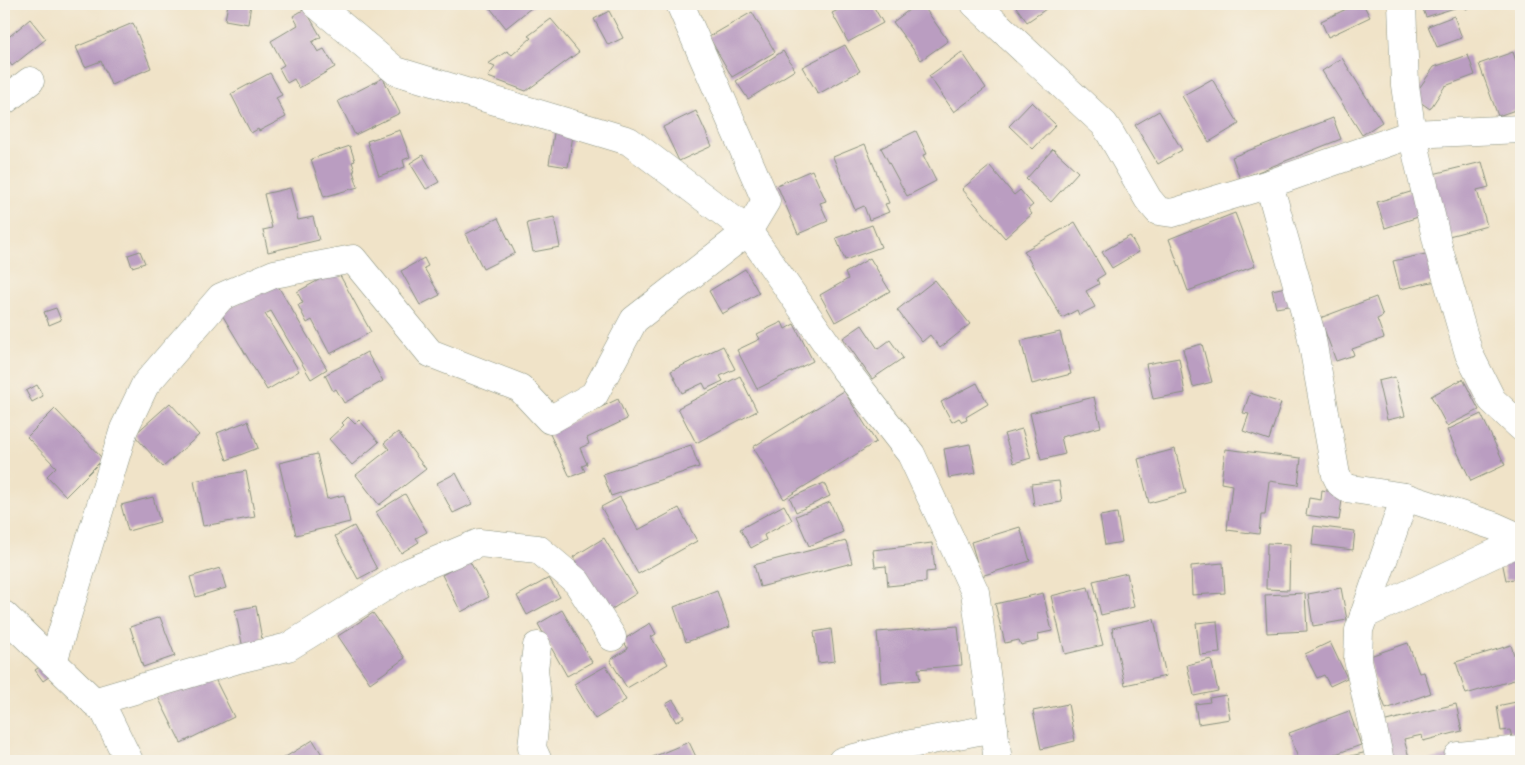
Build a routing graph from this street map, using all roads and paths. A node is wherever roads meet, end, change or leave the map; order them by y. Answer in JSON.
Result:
{"nodes":[{"id":1,"x":316,"y":4,"type":"edge"},
{"id":2,"x":680,"y":4,"type":"edge"},
{"id":3,"x":975,"y":4,"type":"edge"},
{"id":4,"x":1402,"y":4,"type":"edge"},
{"id":5,"x":30,"y":81,"type":"dead end"},
{"id":6,"x":4,"y":101,"type":"edge"},
{"id":7,"x":1521,"y":129,"type":"edge"},
{"id":8,"x":1412,"y":134,"type":"junction"},
{"id":9,"x":1269,"y":184,"type":"junction"},
{"id":10,"x":748,"y":231,"type":"junction"},
{"id":11,"x":1521,"y":427,"type":"edge"},
{"id":12,"x":1404,"y":497,"type":"junction"},
{"id":13,"x":1521,"y":540,"type":"edge"},
{"id":14,"x":4,"y":615,"type":"edge"},
{"id":15,"x":1364,"y":615,"type":"junction"},
{"id":16,"x":612,"y":637,"type":"dead end"},
{"id":17,"x":537,"y":646,"type":"dead end"},
{"id":18,"x":53,"y":662,"type":"junction"},
{"id":19,"x":94,"y":702,"type":"junction"},
{"id":20,"x":994,"y":728,"type":"junction"},
{"id":21,"x":1521,"y":750,"type":"edge"},
{"id":22,"x":1458,"y":756,"type":"dead end"},
{"id":23,"x":129,"y":761,"type":"edge"},
{"id":24,"x":538,"y":761,"type":"edge"},
{"id":25,"x":842,"y":761,"type":"edge"},
{"id":26,"x":998,"y":761,"type":"edge"},
{"id":27,"x":1380,"y":761,"type":"edge"}],
"edges":[{"from":1,"to":10,"type":"street"},
{"from":2,"to":10,"type":"street"},
{"from":3,"to":9,"type":"street"},
{"from":4,"to":8,"type":"street"},
{"from":5,"to":6,"type":"street"},
{"from":7,"to":8,"type":"street"},
{"from":8,"to":9,"type":"street"},
{"from":8,"to":11,"type":"street"},
{"from":9,"to":12,"type":"street"},
{"from":10,"to":18,"type":"street"},
{"from":10,"to":20,"type":"street"},
{"from":12,"to":13,"type":"street"},
{"from":12,"to":15,"type":"street"},
{"from":13,"to":15,"type":"street"},
{"from":14,"to":18,"type":"street"},
{"from":15,"to":27,"type":"street"},
{"from":16,"to":19,"type":"street"},
{"from":17,"to":24,"type":"street"},
{"from":18,"to":19,"type":"street"},
{"from":19,"to":23,"type":"street"},
{"from":20,"to":25,"type":"street"},
{"from":20,"to":26,"type":"street"},
{"from":21,"to":22,"type":"street"}]}
